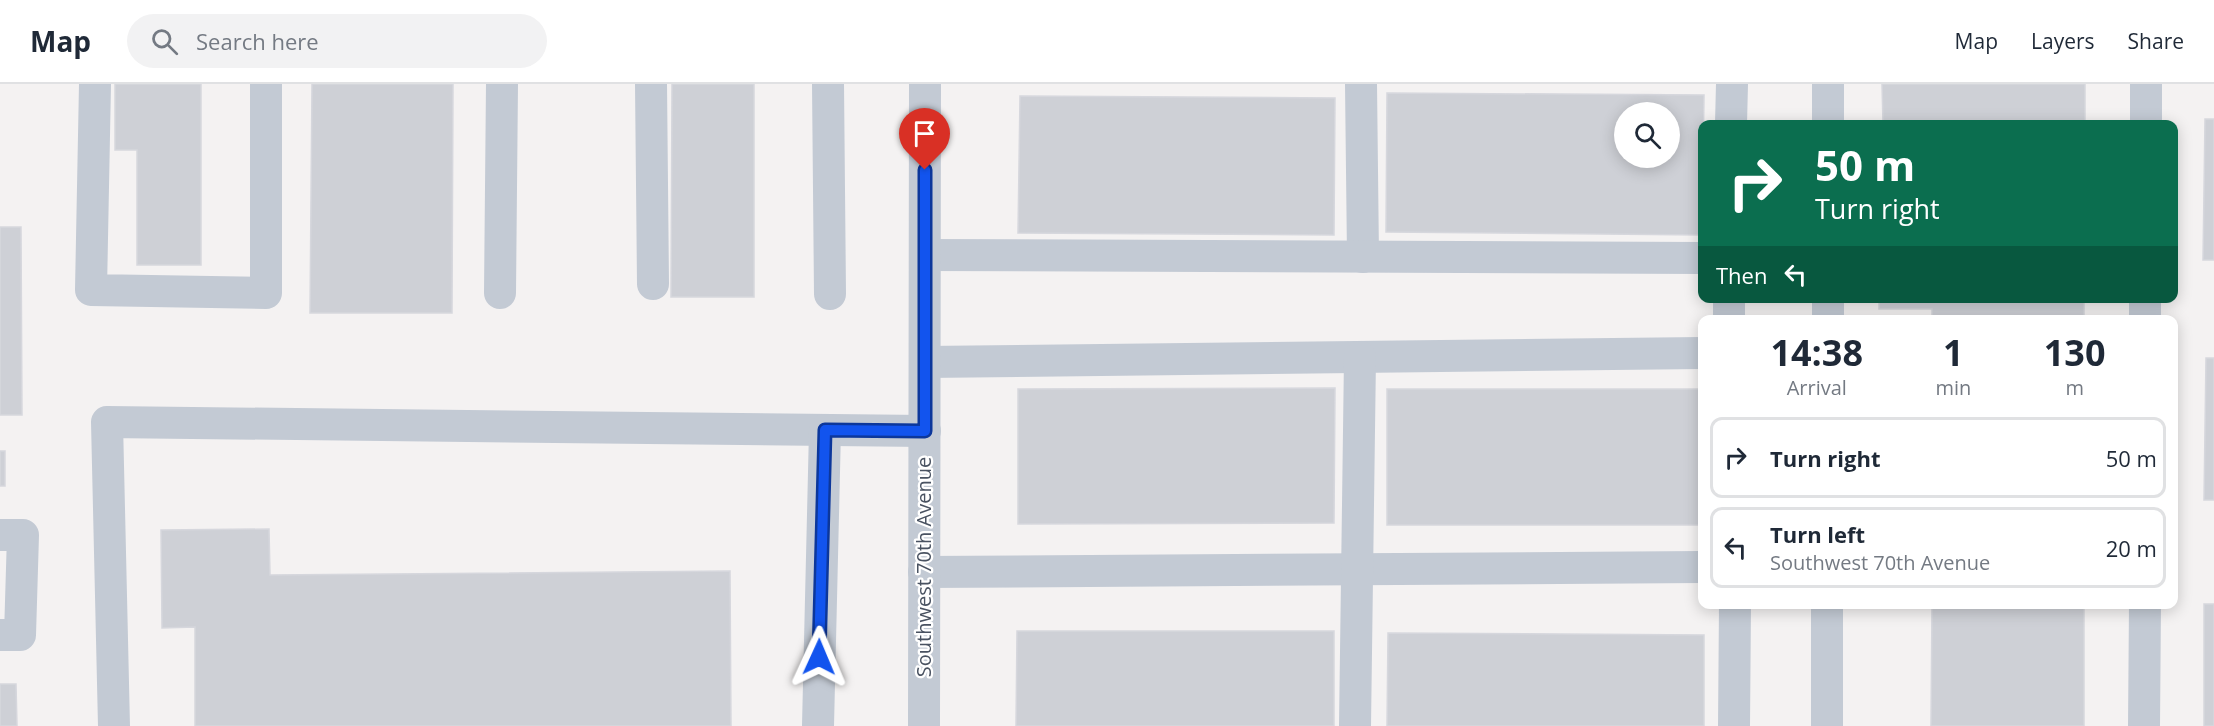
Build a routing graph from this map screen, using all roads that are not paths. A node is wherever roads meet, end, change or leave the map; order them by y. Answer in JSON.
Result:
{"nodes":[{"id":1,"x":95,"y":84,"type":"edge"},
{"id":2,"x":266,"y":84,"type":"edge"},
{"id":3,"x":502,"y":84,"type":"edge"},
{"id":4,"x":651,"y":84,"type":"edge"},
{"id":5,"x":828,"y":84,"type":"edge"},
{"id":6,"x":925,"y":84,"type":"edge"},
{"id":7,"x":1361,"y":84,"type":"edge"},
{"id":8,"x":1732,"y":84,"type":"edge"},
{"id":9,"x":1828,"y":84,"type":"edge"},
{"id":10,"x":2146,"y":84,"type":"edge"},
{"id":11,"x":1731,"y":120,"type":"edge"},
{"id":12,"x":1828,"y":120,"type":"edge"},
{"id":13,"x":2146,"y":120,"type":"edge"},
{"id":14,"x":925,"y":255,"type":"junction"},
{"id":15,"x":1363,"y":256,"type":"junction"},
{"id":16,"x":1698,"y":258,"type":"edge"},
{"id":17,"x":653,"y":284,"type":"dead end"},
{"id":18,"x":500,"y":292,"type":"dead end"},
{"id":19,"x":830,"y":294,"type":"dead end"},
{"id":20,"x":1698,"y":353,"type":"edge"},
{"id":21,"x":1360,"y":357,"type":"junction"},
{"id":22,"x":925,"y":362,"type":"junction"},
{"id":23,"x":825,"y":430,"type":"junction"},
{"id":24,"x":925,"y":431,"type":"junction"},
{"id":25,"x":0,"y":535,"type":"edge"},
{"id":26,"x":1698,"y":567,"type":"edge"},
{"id":27,"x":1356,"y":569,"type":"junction"},
{"id":28,"x":924,"y":572,"type":"junction"},
{"id":29,"x":1735,"y":609,"type":"edge"},
{"id":30,"x":1827,"y":609,"type":"edge"},
{"id":31,"x":2145,"y":609,"type":"edge"},
{"id":32,"x":0,"y":635,"type":"edge"},
{"id":33,"x":114,"y":726,"type":"edge"},
{"id":34,"x":818,"y":726,"type":"edge"},
{"id":35,"x":924,"y":726,"type":"edge"},
{"id":36,"x":1355,"y":726,"type":"edge"},
{"id":37,"x":1734,"y":726,"type":"edge"},
{"id":38,"x":1827,"y":726,"type":"edge"},
{"id":39,"x":2144,"y":726,"type":"edge"}],
"edges":[{"from":1,"to":2,"type":"street"},
{"from":3,"to":18,"type":"street"},
{"from":4,"to":17,"type":"street"},
{"from":5,"to":19,"type":"street"},
{"from":6,"to":14,"type":"street","name":"Southwest 70th Avenue"},
{"from":7,"to":15,"type":"street"},
{"from":8,"to":11,"type":"street"},
{"from":9,"to":12,"type":"street"},
{"from":10,"to":13,"type":"street"},
{"from":14,"to":15,"type":"street"},
{"from":14,"to":22,"type":"street","name":"Southwest 70th Avenue"},
{"from":15,"to":16,"type":"street"},
{"from":20,"to":21,"type":"street"},
{"from":21,"to":22,"type":"street"},
{"from":21,"to":27,"type":"street"},
{"from":22,"to":24,"type":"street","name":"Southwest 70th Avenue"},
{"from":23,"to":24,"type":"street"},
{"from":23,"to":33,"type":"street"},
{"from":23,"to":34,"type":"street"},
{"from":24,"to":28,"type":"street","name":"Southwest 70th Avenue"},
{"from":25,"to":32,"type":"street"},
{"from":26,"to":27,"type":"street"},
{"from":27,"to":28,"type":"street"},
{"from":27,"to":36,"type":"street"},
{"from":28,"to":35,"type":"street","name":"Southwest 70th Avenue"},
{"from":29,"to":37,"type":"street"},
{"from":30,"to":38,"type":"street"},
{"from":31,"to":39,"type":"street"}]}
